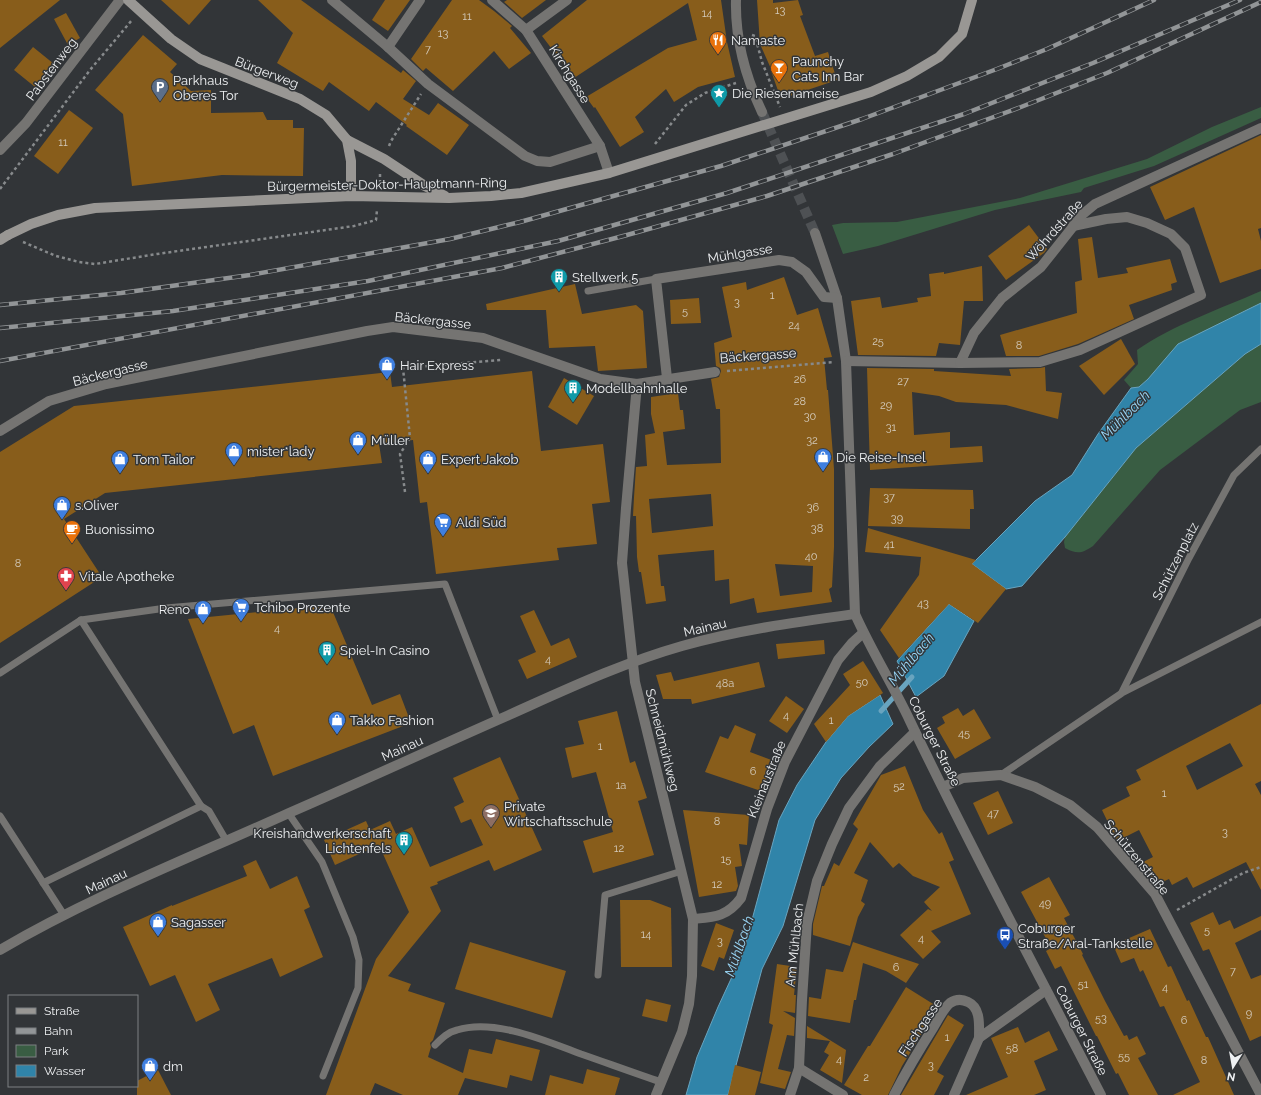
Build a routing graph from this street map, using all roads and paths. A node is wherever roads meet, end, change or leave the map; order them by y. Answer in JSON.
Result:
{"nodes":[{"id":1,"x":120,"y":0,"type":"edge"},
{"id":2,"x":128,"y":0,"type":"edge"},
{"id":3,"x":332,"y":0,"type":"edge"},
{"id":4,"x":420,"y":0,"type":"edge"},
{"id":5,"x":492,"y":0,"type":"edge"},
{"id":6,"x":567,"y":0,"type":"edge"},
{"id":7,"x":736,"y":0,"type":"edge"},
{"id":8,"x":972,"y":0,"type":"edge"},
{"id":9,"x":140,"y":11,"type":"junction"},
{"id":10,"x":526,"y":30,"type":"junction"},
{"id":11,"x":739,"y":34,"type":"junction"},
{"id":12,"x":388,"y":47,"type":"junction"},
{"id":13,"x":750,"y":78,"type":"junction"},
{"id":14,"x":428,"y":84,"type":"junction"},
{"id":15,"x":778,"y":103,"type":"dead end"},
{"id":16,"x":762,"y":112,"type":"tunnel mouth"},
{"id":17,"x":1261,"y":128,"type":"edge"},
{"id":18,"x":347,"y":140,"type":"junction"},
{"id":19,"x":600,"y":146,"type":"junction"},
{"id":20,"x":0,"y":150,"type":"edge"},
{"id":21,"x":384,"y":159,"type":"junction"},
{"id":22,"x":648,"y":161,"type":"junction"},
{"id":23,"x":609,"y":173,"type":"junction"},
{"id":24,"x":0,"y":190,"type":"edge"},
{"id":25,"x":351,"y":196,"type":"junction"},
{"id":26,"x":379,"y":197,"type":"junction"},
{"id":27,"x":449,"y":198,"type":"junction"},
{"id":28,"x":1073,"y":226,"type":"junction"},
{"id":29,"x":815,"y":233,"type":"tunnel mouth"},
{"id":30,"x":0,"y":240,"type":"edge"},
{"id":31,"x":21,"y":241,"type":"dead end"},
{"id":32,"x":656,"y":279,"type":"junction"},
{"id":33,"x":588,"y":291,"type":"dead end"},
{"id":34,"x":837,"y":298,"type":"junction"},
{"id":35,"x":505,"y":359,"type":"dead end"},
{"id":36,"x":846,"y":361,"type":"junction"},
{"id":37,"x":960,"y":363,"type":"junction"},
{"id":38,"x":715,"y":372,"type":"joint"},
{"id":39,"x":666,"y":378,"type":"junction"},
{"id":40,"x":637,"y":384,"type":"junction"},
{"id":41,"x":0,"y":431,"type":"edge"},
{"id":42,"x":1261,"y":449,"type":"edge"},
{"id":43,"x":406,"y":492,"type":"dead end"},
{"id":44,"x":855,"y":614,"type":"junction"},
{"id":45,"x":81,"y":620,"type":"junction"},
{"id":46,"x":1261,"y":622,"type":"edge"},
{"id":47,"x":863,"y":633,"type":"junction"},
{"id":48,"x":632,"y":663,"type":"junction"},
{"id":49,"x":0,"y":673,"type":"edge"},
{"id":50,"x":1122,"y":693,"type":"junction"},
{"id":51,"x":498,"y":720,"type":"junction"},
{"id":52,"x":915,"y":732,"type":"junction"},
{"id":53,"x":1001,"y":775,"type":"junction"},
{"id":54,"x":943,"y":787,"type":"junction"},
{"id":55,"x":201,"y":806,"type":"junction"},
{"id":56,"x":289,"y":814,"type":"junction"},
{"id":57,"x":0,"y":816,"type":"edge"},
{"id":58,"x":226,"y":840,"type":"junction"},
{"id":59,"x":1261,"y":867,"type":"edge"},
{"id":60,"x":682,"y":871,"type":"junction"},
{"id":61,"x":43,"y":883,"type":"junction"},
{"id":62,"x":64,"y":915,"type":"junction"},
{"id":63,"x":1166,"y":916,"type":"junction"},
{"id":64,"x":693,"y":919,"type":"junction"},
{"id":65,"x":0,"y":950,"type":"edge"},
{"id":66,"x":598,"y":975,"type":"dead end"},
{"id":67,"x":1046,"y":990,"type":"junction"},
{"id":68,"x":979,"y":1038,"type":"junction"},
{"id":69,"x":435,"y":1045,"type":"dead end"},
{"id":70,"x":800,"y":1068,"type":"junction"},
{"id":71,"x":323,"y":1076,"type":"dead end"},
{"id":72,"x":661,"y":1082,"type":"junction"},
{"id":73,"x":656,"y":1095,"type":"edge"},
{"id":74,"x":790,"y":1095,"type":"edge"},
{"id":75,"x":843,"y":1095,"type":"edge"},
{"id":76,"x":894,"y":1095,"type":"edge"},
{"id":77,"x":954,"y":1095,"type":"edge"},
{"id":78,"x":1101,"y":1095,"type":"edge"},
{"id":79,"x":1261,"y":1095,"type":"edge"}],
"edges":[{"from":1,"to":20,"type":"street","name":"Pabstenweg"},
{"from":2,"to":9,"type":"street","name":"Bürgerweg"},
{"from":3,"to":12,"type":"street"},
{"from":4,"to":12,"type":"street"},
{"from":5,"to":10,"type":"street","name":"Kirchgasse"},
{"from":6,"to":10,"type":"street"},
{"from":7,"to":11,"type":"street"},
{"from":8,"to":22,"type":"street","name":"Bürgermeister-Doktor-Hauptmann-Ring"},
{"from":9,"to":18,"type":"street","name":"Bürgerweg"},
{"from":9,"to":24,"type":"path"},
{"from":10,"to":19,"type":"street","name":"Kirchgasse"},
{"from":11,"to":13,"type":"street"},
{"from":11,"to":15,"type":"path"},
{"from":12,"to":14,"type":"street"},
{"from":13,"to":16,"type":"street"},
{"from":13,"to":22,"type":"path"},
{"from":14,"to":19,"type":"street"},
{"from":14,"to":21,"type":"path"},
{"from":17,"to":28,"type":"street","name":"Wöhrdstraße"},
{"from":18,"to":21,"type":"street"},
{"from":18,"to":25,"type":"street","name":"Bürgerweg"},
{"from":19,"to":23,"type":"street","name":"Kirchgasse"},
{"from":21,"to":26,"type":"path"},
{"from":21,"to":27,"type":"street"},
{"from":22,"to":23,"type":"street","name":"Bürgermeister-Doktor-Hauptmann-Ring"},
{"from":23,"to":27,"type":"street","name":"Bürgermeister-Doktor-Hauptmann-Ring"},
{"from":25,"to":26,"type":"street","name":"Bürgermeister-Doktor-Hauptmann-Ring"},
{"from":25,"to":30,"type":"street","name":"Bürgermeister-Doktor-Hauptmann-Ring","bridge":true},
{"from":26,"to":27,"type":"street","name":"Bürgermeister-Doktor-Hauptmann-Ring"},
{"from":26,"to":31,"type":"path"},
{"from":28,"to":37,"type":"street","name":"Wöhrdstraße"},
{"from":28,"to":37,"type":"street"},
{"from":29,"to":34,"type":"street","name":"Coburger Straße"},
{"from":32,"to":33,"type":"lane"},
{"from":32,"to":34,"type":"street","name":"Mühlgasse"},
{"from":32,"to":39,"type":"street"},
{"from":34,"to":36,"type":"street","name":"Coburger Straße"},
{"from":35,"to":43,"type":"path"},
{"from":36,"to":37,"type":"street"},
{"from":36,"to":38,"type":"path","name":"Bäckergasse"},
{"from":36,"to":44,"type":"street","name":"Coburger Straße"},
{"from":38,"to":39,"type":"street","name":"Bäckergasse"},
{"from":39,"to":40,"type":"street","name":"Bäckergasse"},
{"from":40,"to":41,"type":"street","name":"Bäckergasse"},
{"from":40,"to":48,"type":"street","name":"Schneidmühlweg"},
{"from":42,"to":50,"type":"lane","name":"Schützenplatz"},
{"from":44,"to":47,"type":"street","name":"Coburger Straße"},
{"from":44,"to":48,"type":"street","name":"Mainau"},
{"from":45,"to":49,"type":"lane"},
{"from":45,"to":51,"type":"lane"},
{"from":45,"to":55,"type":"lane"},
{"from":46,"to":50,"type":"lane","name":"Schützenplatz"},
{"from":47,"to":52,"type":"street","name":"Coburger Straße"},
{"from":47,"to":64,"type":"street","name":"Kleinaustraße"},
{"from":48,"to":51,"type":"street","name":"Mainau"},
{"from":48,"to":60,"type":"street","name":"Schneidmühlweg"},
{"from":50,"to":53,"type":"lane","name":"Schützenplatz"},
{"from":51,"to":56,"type":"street","name":"Mainau"},
{"from":52,"to":54,"type":"street","name":"Coburger Straße"},
{"from":52,"to":70,"type":"street","name":"Am Mühlbach"},
{"from":53,"to":54,"type":"street","name":"Schützenstraße"},
{"from":53,"to":63,"type":"street","name":"Schützenstraße"},
{"from":54,"to":67,"type":"street","name":"Coburger Straße"},
{"from":55,"to":58,"type":"lane"},
{"from":55,"to":61,"type":"lane"},
{"from":56,"to":58,"type":"street","name":"Mainau"},
{"from":56,"to":71,"type":"lane"},
{"from":57,"to":61,"type":"lane"},
{"from":58,"to":62,"type":"street","name":"Mainau"},
{"from":59,"to":63,"type":"path"},
{"from":60,"to":64,"type":"street","name":"Schneidmühlweg"},
{"from":60,"to":66,"type":"lane"},
{"from":61,"to":62,"type":"lane"},
{"from":62,"to":65,"type":"street","name":"Mainau"},
{"from":63,"to":79,"type":"street","name":"Schützenstraße"},
{"from":64,"to":72,"type":"street","name":"Schneidmühlweg"},
{"from":67,"to":68,"type":"street"},
{"from":67,"to":78,"type":"street","name":"Coburger Straße"},
{"from":68,"to":76,"type":"street","name":"Fischgasse"},
{"from":68,"to":77,"type":"street","name":"Fischgasse"},
{"from":69,"to":72,"type":"lane"},
{"from":70,"to":74,"type":"street","name":"Am Mühlbach"},
{"from":70,"to":75,"type":"street"},
{"from":72,"to":73,"type":"street","name":"Schneidmühlweg"}]}
